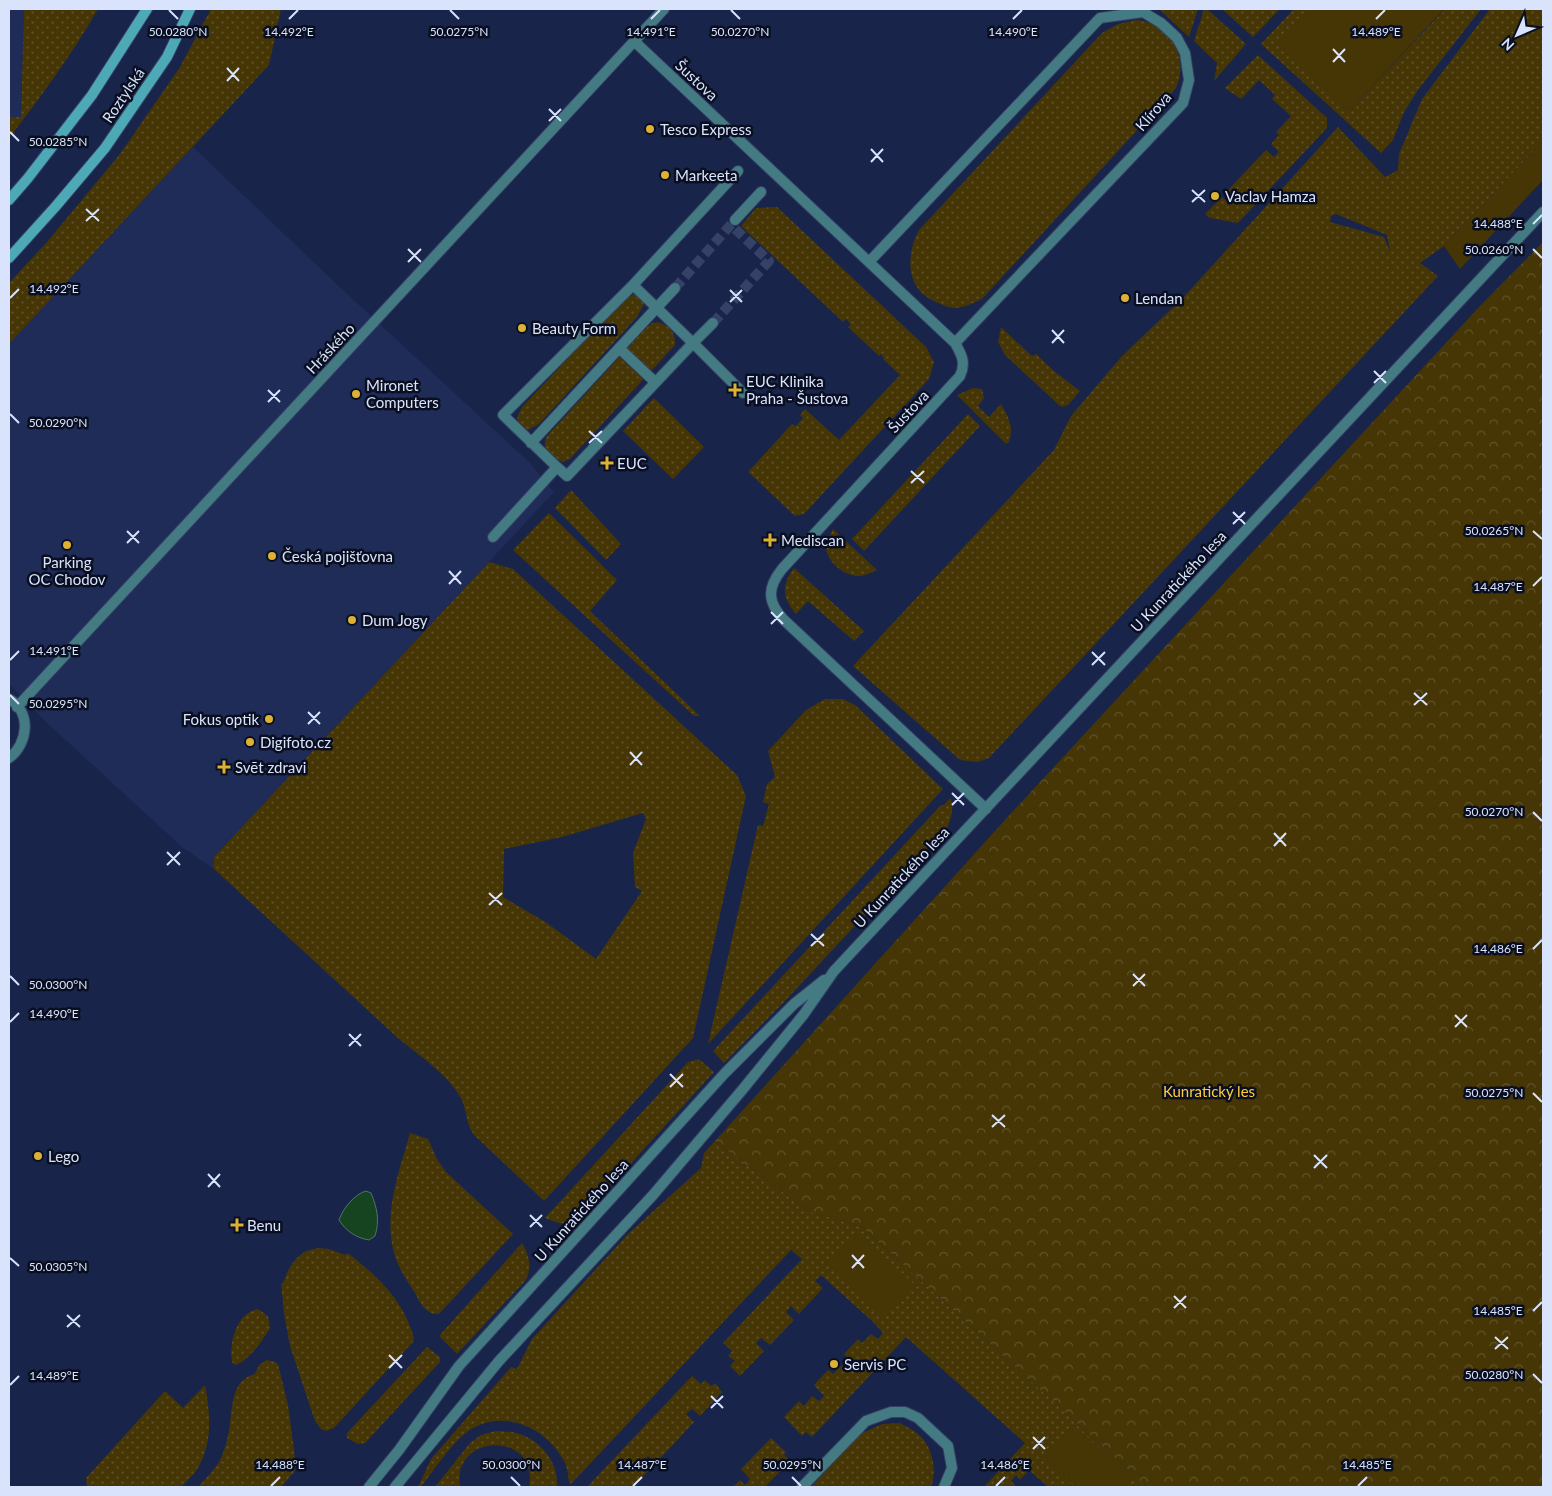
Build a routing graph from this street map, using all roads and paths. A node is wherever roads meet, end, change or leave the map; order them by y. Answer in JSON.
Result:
{"nodes":[{"id":1,"x":147,"y":9,"type":"edge"},
{"id":2,"x":190,"y":9,"type":"edge"},
{"id":3,"x":664,"y":9,"type":"edge"},
{"id":4,"x":635,"y":42,"type":"junction"},
{"id":5,"x":738,"y":171,"type":"dead end"},
{"id":6,"x":761,"y":192,"type":"dead end"},
{"id":7,"x":9,"y":200,"type":"edge"},
{"id":8,"x":1543,"y":212,"type":"edge"},
{"id":9,"x":735,"y":220,"type":"tunnel mouth"},
{"id":10,"x":9,"y":258,"type":"edge"},
{"id":11,"x":869,"y":262,"type":"junction"},
{"id":12,"x":633,"y":285,"type":"junction"},
{"id":13,"x":675,"y":288,"type":"tunnel mouth"},
{"id":14,"x":657,"y":307,"type":"junction"},
{"id":15,"x":713,"y":323,"type":"tunnel mouth"},
{"id":16,"x":693,"y":342,"type":"junction"},
{"id":17,"x":955,"y":343,"type":"junction"},
{"id":18,"x":619,"y":348,"type":"junction"},
{"id":19,"x":655,"y":382,"type":"junction"},
{"id":20,"x":743,"y":393,"type":"dead end"},
{"id":21,"x":531,"y":443,"type":"junction"},
{"id":22,"x":557,"y":467,"type":"junction"},
{"id":23,"x":493,"y":537,"type":"dead end"},
{"id":24,"x":9,"y":699,"type":"edge"},
{"id":25,"x":17,"y":707,"type":"junction"},
{"id":26,"x":9,"y":758,"type":"edge"},
{"id":27,"x":986,"y":809,"type":"junction"},
{"id":28,"x":834,"y":971,"type":"junction"},
{"id":29,"x":369,"y":1487,"type":"edge"},
{"id":30,"x":395,"y":1487,"type":"edge"},
{"id":31,"x":802,"y":1487,"type":"edge"},
{"id":32,"x":944,"y":1487,"type":"edge"}],
"edges":[{"from":1,"to":7,"type":"main road","name":"Roztylská"},
{"from":2,"to":10,"type":"main road","name":"Roztylská"},
{"from":3,"to":4,"type":"street","name":"Hráského"},
{"from":4,"to":11,"type":"street","name":"Šustova"},
{"from":4,"to":25,"type":"street","name":"Hráského"},
{"from":5,"to":12,"type":"street"},
{"from":6,"to":9,"type":"street"},
{"from":8,"to":27,"type":"street","name":"U Kunratického lesa"},
{"from":11,"to":17,"type":"street","name":"Šustova"},
{"from":11,"to":17,"type":"street","name":"Klírova"},
{"from":12,"to":14,"type":"street"},
{"from":12,"to":21,"type":"street"},
{"from":13,"to":14,"type":"street"},
{"from":14,"to":16,"type":"street"},
{"from":14,"to":18,"type":"street"},
{"from":15,"to":16,"type":"street"},
{"from":16,"to":19,"type":"street"},
{"from":16,"to":20,"type":"street"},
{"from":17,"to":27,"type":"street","name":"Šustova"},
{"from":18,"to":19,"type":"street"},
{"from":18,"to":21,"type":"street"},
{"from":19,"to":22,"type":"street"},
{"from":21,"to":22,"type":"street"},
{"from":22,"to":23,"type":"street"},
{"from":24,"to":25,"type":"street"},
{"from":25,"to":26,"type":"street"},
{"from":27,"to":28,"type":"street","name":"U Kunratického lesa"},
{"from":28,"to":29,"type":"street","name":"U Kunratického lesa"},
{"from":28,"to":30,"type":"street","name":"U Kunratického lesa"},
{"from":31,"to":32,"type":"street"}]}
